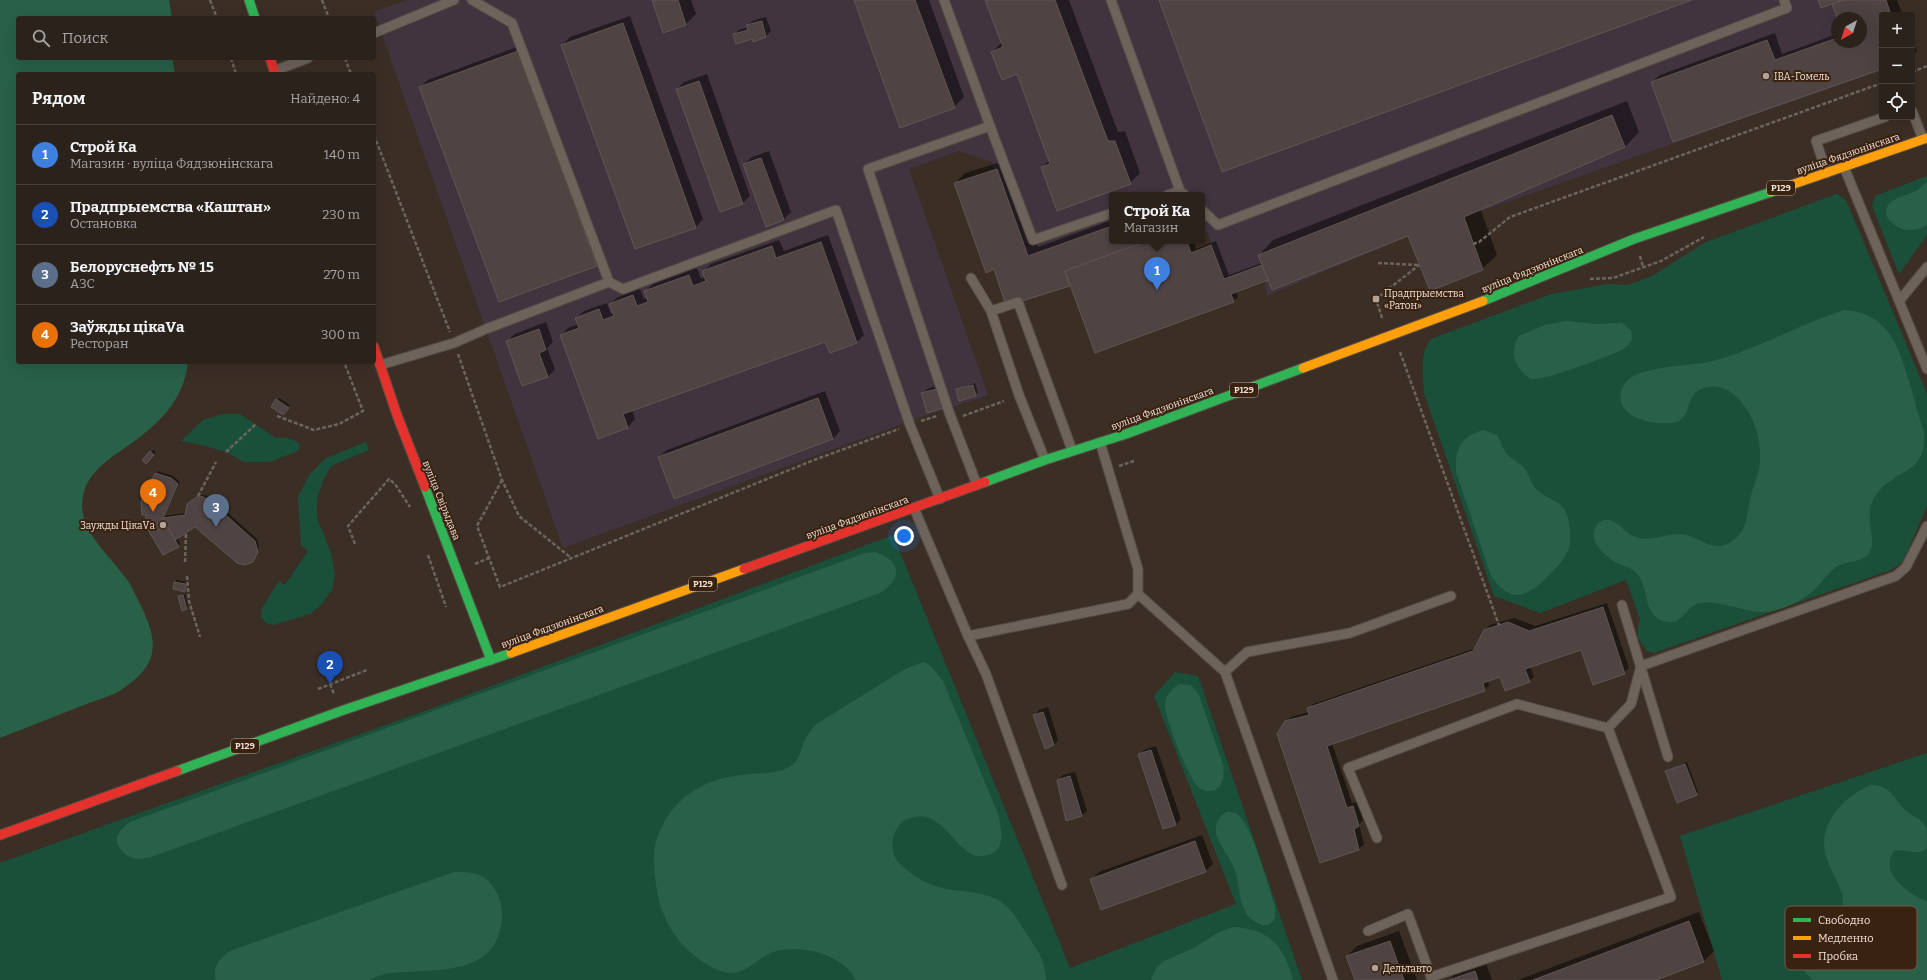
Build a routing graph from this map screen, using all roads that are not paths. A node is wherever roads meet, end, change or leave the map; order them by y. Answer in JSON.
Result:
{"nodes":[{"id":1,"x":249,"y":0,"type":"edge"},
{"id":2,"x":454,"y":0,"type":"edge"},
{"id":3,"x":472,"y":0,"type":"edge"},
{"id":4,"x":944,"y":0,"type":"edge"},
{"id":5,"x":1111,"y":0,"type":"edge"},
{"id":6,"x":1784,"y":0,"type":"edge"},
{"id":7,"x":254,"y":16,"type":"edge"},
{"id":8,"x":376,"y":32,"type":"edge"},
{"id":9,"x":271,"y":60,"type":"edge"},
{"id":10,"x":303,"y":60,"type":"edge"},
{"id":11,"x":275,"y":72,"type":"edge"},
{"id":12,"x":1915,"y":117,"type":"edge"},
{"id":13,"x":1879,"y":119,"type":"edge"},
{"id":14,"x":990,"y":126,"type":"junction"},
{"id":15,"x":1925,"y":138,"type":"edge"},
{"id":16,"x":1844,"y":166,"type":"junction"},
{"id":17,"x":1826,"y":173,"type":"junction"},
{"id":18,"x":1182,"y":192,"type":"edge"},
{"id":19,"x":1205,"y":213,"type":"edge"},
{"id":20,"x":1109,"y":214,"type":"edge"},
{"id":21,"x":1927,"y":266,"type":"edge"},
{"id":22,"x":971,"y":278,"type":"dead end"},
{"id":23,"x":609,"y":282,"type":"junction"},
{"id":24,"x":1900,"y":300,"type":"junction"},
{"id":25,"x":991,"y":312,"type":"junction"},
{"id":26,"x":376,"y":353,"type":"edge"},
{"id":27,"x":380,"y":365,"type":"junction"},
{"id":28,"x":1927,"y":369,"type":"edge"},
{"id":29,"x":1100,"y":442,"type":"junction"},
{"id":30,"x":1072,"y":450,"type":"junction"},
{"id":31,"x":1045,"y":460,"type":"junction"},
{"id":32,"x":977,"y":485,"type":"junction"},
{"id":33,"x":940,"y":499,"type":"junction"},
{"id":34,"x":914,"y":508,"type":"junction"},
{"id":35,"x":1927,"y":526,"type":"edge"},
{"id":36,"x":1138,"y":594,"type":"junction"},
{"id":37,"x":1451,"y":596,"type":"dead end"},
{"id":38,"x":1622,"y":605,"type":"dead end"},
{"id":39,"x":968,"y":636,"type":"junction"},
{"id":40,"x":492,"y":660,"type":"junction"},
{"id":41,"x":1641,"y":666,"type":"junction"},
{"id":42,"x":1225,"y":672,"type":"junction"},
{"id":43,"x":1608,"y":728,"type":"junction"},
{"id":44,"x":1668,"y":757,"type":"dead end"},
{"id":45,"x":0,"y":835,"type":"edge"},
{"id":46,"x":1377,"y":838,"type":"dead end"},
{"id":47,"x":1062,"y":885,"type":"dead end"},
{"id":48,"x":1368,"y":931,"type":"dead end"},
{"id":49,"x":1333,"y":980,"type":"edge"}],
"edges":[{"from":1,"to":7,"type":"main road"},
{"from":2,"to":8,"type":"lane"},
{"from":3,"to":23,"type":"lane"},
{"from":4,"to":14,"type":"lane"},
{"from":5,"to":18,"type":"lane"},
{"from":6,"to":19,"type":"lane"},
{"from":9,"to":11,"type":"main road"},
{"from":10,"to":11,"type":"lane"},
{"from":12,"to":15,"type":"lane"},
{"from":13,"to":17,"type":"lane"},
{"from":14,"to":20,"type":"lane"},
{"from":14,"to":32,"type":"lane"},
{"from":15,"to":16,"type":"main road","name":"вуліца Фядзюнінскага","number":"Р129"},
{"from":16,"to":17,"type":"main road","name":"вуліца Фядзюнінскага","number":"Р129"},
{"from":16,"to":24,"type":"lane"},
{"from":17,"to":29,"type":"main road","name":"вуліца Фядзюнінскага","number":"Р129"},
{"from":21,"to":24,"type":"lane"},
{"from":22,"to":25,"type":"lane"},
{"from":23,"to":27,"type":"lane"},
{"from":23,"to":33,"type":"lane"},
{"from":24,"to":28,"type":"lane"},
{"from":25,"to":30,"type":"lane"},
{"from":25,"to":31,"type":"lane"},
{"from":26,"to":27,"type":"main road","name":"вуліца Свірыдава"},
{"from":27,"to":40,"type":"main road","name":"вуліца Свірыдава"},
{"from":29,"to":30,"type":"main road","name":"вуліца Фядзюнінскага","number":"Р129"},
{"from":29,"to":36,"type":"lane"},
{"from":30,"to":31,"type":"main road","name":"вуліца Фядзюнінскага","number":"Р129"},
{"from":31,"to":32,"type":"main road","name":"вуліца Фядзюнінскага","number":"Р129"},
{"from":32,"to":33,"type":"main road","name":"вуліца Фядзюнінскага","number":"Р129"},
{"from":33,"to":34,"type":"main road","name":"вуліца Фядзюнінскага","number":"Р129"},
{"from":34,"to":39,"type":"lane"},
{"from":34,"to":40,"type":"main road","name":"вуліца Фядзюнінскага","number":"Р129"},
{"from":35,"to":41,"type":"lane"},
{"from":36,"to":39,"type":"lane"},
{"from":36,"to":42,"type":"lane"},
{"from":37,"to":42,"type":"lane"},
{"from":38,"to":41,"type":"lane"},
{"from":39,"to":47,"type":"lane"},
{"from":40,"to":45,"type":"main road","number":"Р129"},
{"from":41,"to":43,"type":"lane"},
{"from":41,"to":44,"type":"lane"},
{"from":42,"to":49,"type":"lane"},
{"from":43,"to":46,"type":"lane"},
{"from":43,"to":48,"type":"lane"}]}
